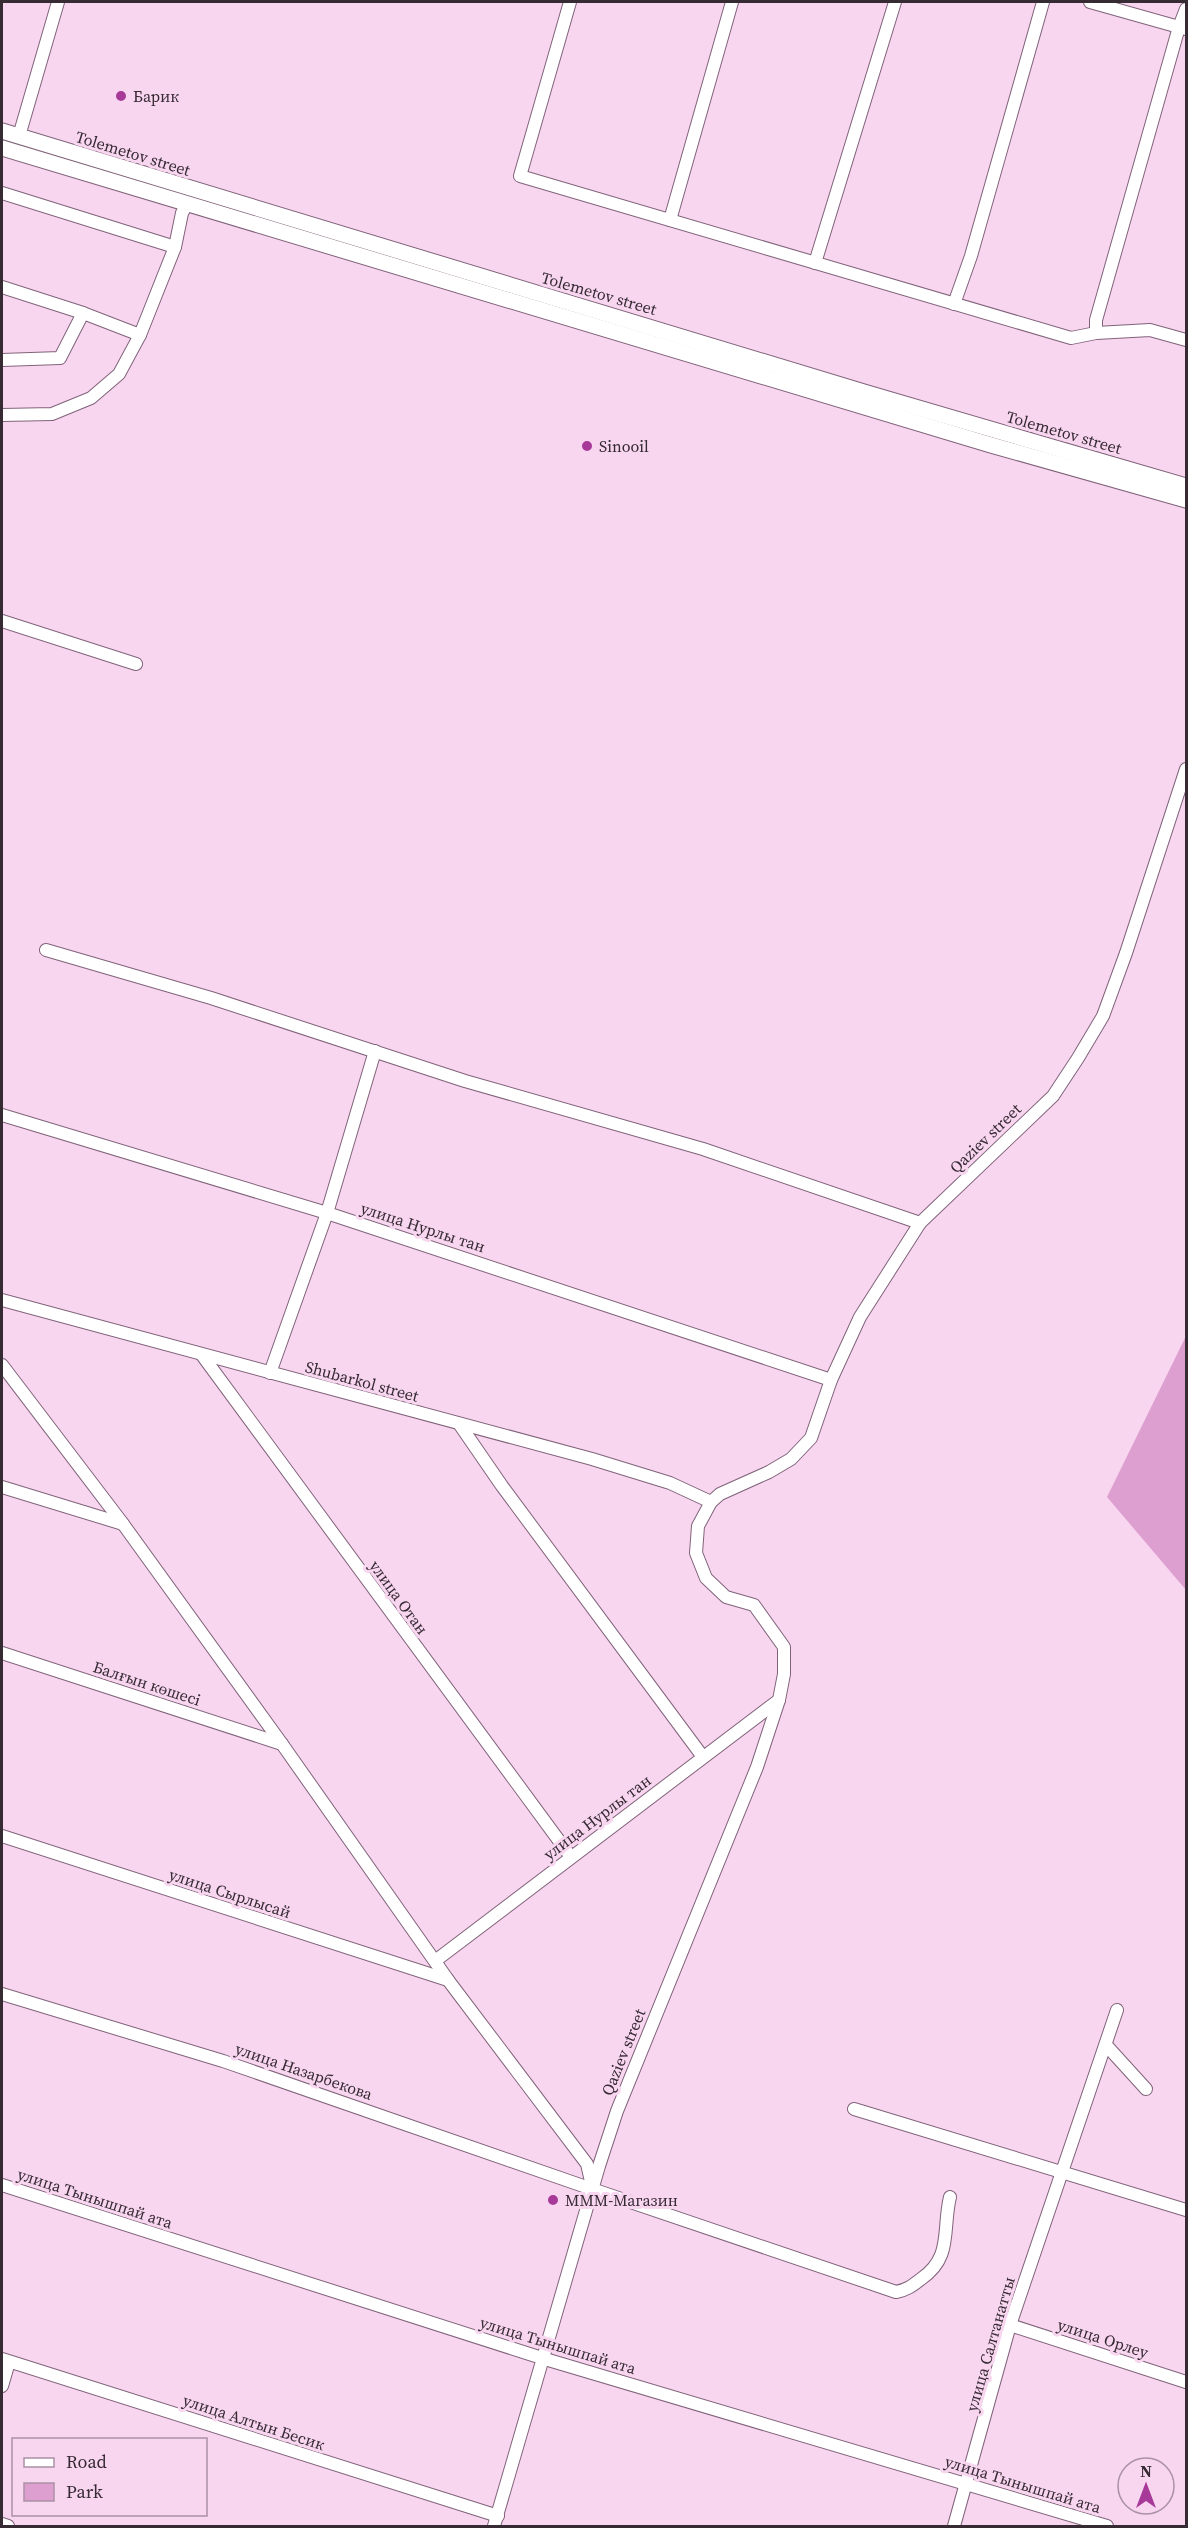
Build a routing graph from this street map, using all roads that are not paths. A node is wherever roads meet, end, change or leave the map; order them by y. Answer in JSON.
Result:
{"nodes":[{"id":1,"x":58,"y":2,"type":"edge"},
{"id":2,"x":570,"y":2,"type":"edge"},
{"id":3,"x":732,"y":2,"type":"edge"},
{"id":4,"x":895,"y":2,"type":"edge"},
{"id":5,"x":1043,"y":2,"type":"edge"},
{"id":6,"x":1090,"y":2,"type":"edge"},
{"id":7,"x":1186,"y":9,"type":"edge"},
{"id":8,"x":1183,"y":28,"type":"edge"},
{"id":9,"x":2,"y":131,"type":"edge"},
{"id":10,"x":19,"y":136,"type":"junction"},
{"id":11,"x":2,"y":148,"type":"edge"},
{"id":12,"x":154,"y":186,"type":"junction"},
{"id":13,"x":2,"y":193,"type":"edge"},
{"id":14,"x":187,"y":204,"type":"junction"},
{"id":15,"x":670,"y":220,"type":"junction"},
{"id":16,"x":175,"y":247,"type":"junction"},
{"id":17,"x":815,"y":263,"type":"junction"},
{"id":18,"x":2,"y":287,"type":"edge"},
{"id":19,"x":954,"y":304,"type":"junction"},
{"id":20,"x":83,"y":313,"type":"junction"},
{"id":21,"x":1096,"y":333,"type":"junction"},
{"id":22,"x":140,"y":335,"type":"junction"},
{"id":23,"x":1186,"y":340,"type":"edge"},
{"id":24,"x":2,"y":360,"type":"edge"},
{"id":25,"x":2,"y":415,"type":"edge"},
{"id":26,"x":1186,"y":486,"type":"edge"},
{"id":27,"x":1186,"y":500,"type":"edge"},
{"id":28,"x":2,"y":621,"type":"edge"},
{"id":29,"x":136,"y":664,"type":"dead end"},
{"id":30,"x":1186,"y":769,"type":"edge"},
{"id":31,"x":46,"y":950,"type":"dead end"},
{"id":32,"x":375,"y":1052,"type":"junction"},
{"id":33,"x":2,"y":1115,"type":"edge"},
{"id":34,"x":327,"y":1213,"type":"junction"},
{"id":35,"x":920,"y":1223,"type":"junction"},
{"id":36,"x":2,"y":1300,"type":"edge"},
{"id":37,"x":202,"y":1354,"type":"junction"},
{"id":38,"x":2,"y":1365,"type":"edge"},
{"id":39,"x":270,"y":1373,"type":"junction"},
{"id":40,"x":831,"y":1380,"type":"junction"},
{"id":41,"x":460,"y":1425,"type":"junction"},
{"id":42,"x":2,"y":1487,"type":"edge"},
{"id":43,"x":711,"y":1502,"type":"junction"},
{"id":44,"x":123,"y":1524,"type":"junction"},
{"id":45,"x":2,"y":1653,"type":"edge"},
{"id":46,"x":779,"y":1700,"type":"junction"},
{"id":47,"x":282,"y":1744,"type":"junction"},
{"id":48,"x":704,"y":1756,"type":"junction"},
{"id":49,"x":2,"y":1836,"type":"edge"},
{"id":50,"x":571,"y":1857,"type":"junction"},
{"id":51,"x":435,"y":1961,"type":"junction"},
{"id":52,"x":448,"y":1980,"type":"junction"},
{"id":53,"x":2,"y":1994,"type":"edge"},
{"id":54,"x":1117,"y":2010,"type":"dead end"},
{"id":55,"x":1106,"y":2044,"type":"junction"},
{"id":56,"x":1146,"y":2089,"type":"dead end"},
{"id":57,"x":854,"y":2109,"type":"dead end"},
{"id":58,"x":1061,"y":2173,"type":"junction"},
{"id":59,"x":2,"y":2185,"type":"edge"},
{"id":60,"x":592,"y":2189,"type":"junction"},
{"id":61,"x":950,"y":2197,"type":"dead end"},
{"id":62,"x":1186,"y":2210,"type":"edge"},
{"id":63,"x":1010,"y":2325,"type":"junction"},
{"id":64,"x":545,"y":2359,"type":"junction"},
{"id":65,"x":5,"y":2361,"type":"edge"},
{"id":66,"x":1186,"y":2382,"type":"edge"},
{"id":67,"x":2,"y":2386,"type":"edge"},
{"id":68,"x":968,"y":2483,"type":"junction"},
{"id":69,"x":496,"y":2521,"type":"edge"},
{"id":70,"x":2,"y":2524,"type":"edge"},
{"id":71,"x":8,"y":2526,"type":"edge"},
{"id":72,"x":954,"y":2526,"type":"edge"},
{"id":73,"x":1107,"y":2526,"type":"edge"}],
"edges":[{"from":1,"to":10,"type":"street"},
{"from":2,"to":15,"type":"street"},
{"from":3,"to":15,"type":"street"},
{"from":4,"to":17,"type":"street"},
{"from":5,"to":19,"type":"street"},
{"from":6,"to":8,"type":"street"},
{"from":7,"to":8,"type":"street"},
{"from":8,"to":21,"type":"street"},
{"from":9,"to":10,"type":"main road","name":"Tolemetov street"},
{"from":10,"to":12,"type":"main road","name":"Tolemetov street"},
{"from":11,"to":12,"type":"main road","name":"Tolemetov street"},
{"from":12,"to":14,"type":"main road","name":"Tolemetov street"},
{"from":12,"to":26,"type":"main road","name":"Tolemetov street"},
{"from":13,"to":16,"type":"street"},
{"from":14,"to":16,"type":"street"},
{"from":14,"to":27,"type":"main road","name":"Tolemetov street"},
{"from":15,"to":17,"type":"street"},
{"from":16,"to":22,"type":"street"},
{"from":17,"to":19,"type":"street"},
{"from":18,"to":20,"type":"street"},
{"from":19,"to":21,"type":"street"},
{"from":20,"to":22,"type":"street"},
{"from":20,"to":24,"type":"street"},
{"from":21,"to":23,"type":"street"},
{"from":22,"to":25,"type":"street"},
{"from":28,"to":29,"type":"street"},
{"from":30,"to":35,"type":"street","name":"Qaziev street"},
{"from":31,"to":32,"type":"street"},
{"from":32,"to":34,"type":"street"},
{"from":32,"to":35,"type":"street"},
{"from":33,"to":34,"type":"street","name":"улица Нурлы тан"},
{"from":34,"to":39,"type":"street"},
{"from":34,"to":40,"type":"street","name":"улица Нурлы тан"},
{"from":35,"to":40,"type":"street","name":"Qaziev street"},
{"from":36,"to":37,"type":"street","name":"Shubarkol street"},
{"from":37,"to":39,"type":"street","name":"Shubarkol street"},
{"from":37,"to":50,"type":"street","name":"улица Отан"},
{"from":38,"to":44,"type":"street"},
{"from":39,"to":41,"type":"street","name":"Shubarkol street"},
{"from":40,"to":43,"type":"street","name":"Qaziev street"},
{"from":41,"to":43,"type":"street","name":"Shubarkol street"},
{"from":41,"to":48,"type":"street"},
{"from":42,"to":44,"type":"street"},
{"from":43,"to":46,"type":"street","name":"Qaziev street"},
{"from":44,"to":47,"type":"street"},
{"from":45,"to":47,"type":"street","name":"Балғын көшесі"},
{"from":46,"to":48,"type":"street","name":"улица Нурлы тан"},
{"from":46,"to":60,"type":"street","name":"Qaziev street"},
{"from":47,"to":51,"type":"street"},
{"from":48,"to":50,"type":"street","name":"улица Нурлы тан"},
{"from":49,"to":52,"type":"street","name":"улица Сырлысай"},
{"from":50,"to":51,"type":"street","name":"улица Нурлы тан"},
{"from":51,"to":52,"type":"street"},
{"from":52,"to":60,"type":"street"},
{"from":53,"to":60,"type":"street","name":"улица Назарбекова"},
{"from":54,"to":55,"type":"street","name":"улица Салтанатты"},
{"from":55,"to":56,"type":"street"},
{"from":55,"to":58,"type":"street","name":"улица Салтанатты"},
{"from":57,"to":58,"type":"street"},
{"from":58,"to":62,"type":"street"},
{"from":58,"to":63,"type":"street","name":"улица Салтанатты"},
{"from":59,"to":64,"type":"street","name":"улица Тынышпай ата"},
{"from":60,"to":61,"type":"street","name":"улица Назарбекова"},
{"from":60,"to":64,"type":"street","name":"Qaziev street"},
{"from":63,"to":66,"type":"street","name":"улица Орлеу"},
{"from":63,"to":68,"type":"street","name":"улица Салтанатты"},
{"from":64,"to":68,"type":"street","name":"улица Тынышпай ата"},
{"from":64,"to":69,"type":"street","name":"Qaziev street"},
{"from":65,"to":67,"type":"street"},
{"from":65,"to":69,"type":"street","name":"улица Алтын Бесик"},
{"from":68,"to":72,"type":"street","name":"улица Салтанатты"},
{"from":68,"to":73,"type":"street","name":"улица Тынышпай ата"},
{"from":70,"to":71,"type":"street"}]}
